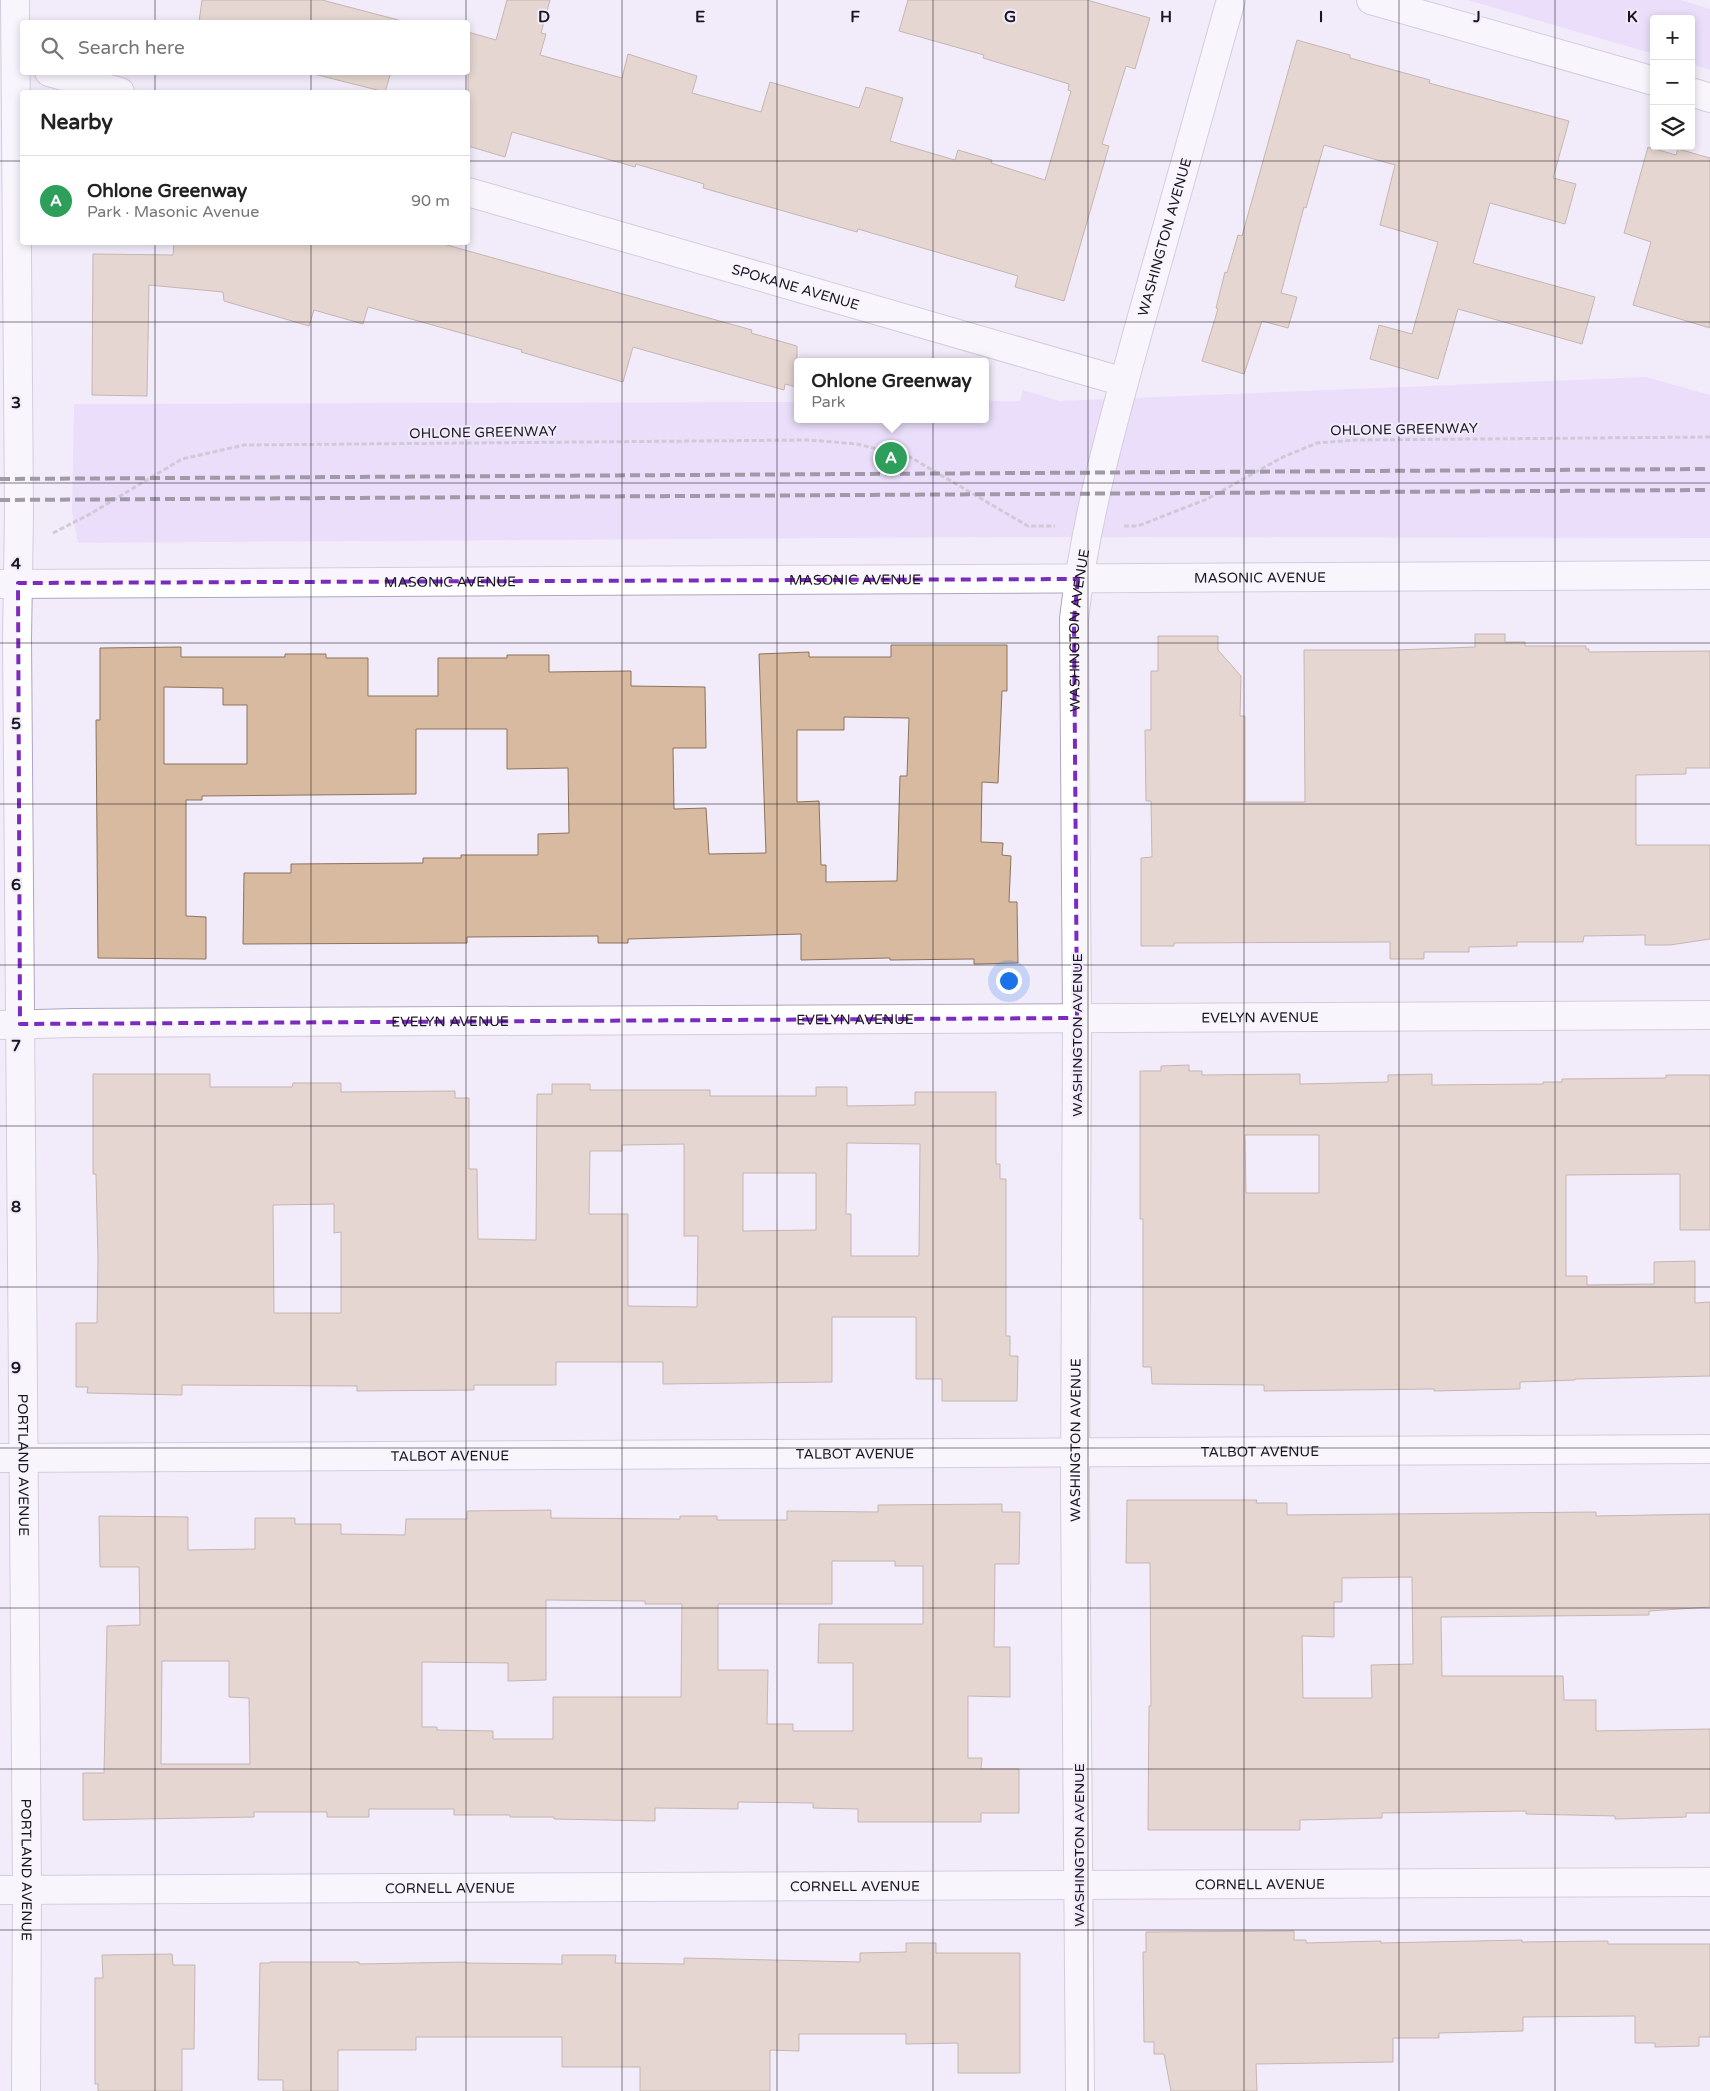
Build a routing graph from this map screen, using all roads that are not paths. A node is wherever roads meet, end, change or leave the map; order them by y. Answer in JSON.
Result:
{"nodes":[{"id":1,"x":15,"y":0,"type":"edge"},
{"id":2,"x":1231,"y":0,"type":"edge"},
{"id":3,"x":1371,"y":0,"type":"edge"},
{"id":4,"x":13,"y":62,"type":"edge"},
{"id":5,"x":60,"y":75,"type":"edge"},
{"id":6,"x":1650,"y":80,"type":"edge"},
{"id":7,"x":113,"y":90,"type":"edge"},
{"id":8,"x":1695,"y":93,"type":"edge"},
{"id":9,"x":1710,"y":98,"type":"edge"},
{"id":10,"x":470,"y":193,"type":"edge"},
{"id":11,"x":9,"y":347,"type":"edge"},
{"id":12,"x":1124,"y":382,"type":"junction"},
{"id":13,"x":1710,"y":575,"type":"edge"},
{"id":14,"x":1078,"y":579,"type":"junction"},
{"id":15,"x":9,"y":584,"type":"edge"},
{"id":16,"x":1710,"y":1015,"type":"edge"},
{"id":17,"x":1077,"y":1018,"type":"junction"},
{"id":18,"x":10,"y":1024,"type":"edge"},
{"id":19,"x":1710,"y":1449,"type":"edge"},
{"id":20,"x":1076,"y":1452,"type":"junction"},
{"id":21,"x":11,"y":1458,"type":"edge"},
{"id":22,"x":1710,"y":1882,"type":"edge"},
{"id":23,"x":1080,"y":1885,"type":"junction"},
{"id":24,"x":27,"y":1889,"type":"junction"},
{"id":25,"x":0,"y":1890,"type":"edge"},
{"id":26,"x":26,"y":2091,"type":"edge"},
{"id":27,"x":1080,"y":2091,"type":"edge"}],
"edges":[{"from":1,"to":4,"type":"street","name":"PORTLAND AVENUE"},
{"from":2,"to":12,"type":"street","name":"WASHINGTON AVENUE"},
{"from":3,"to":6,"type":"street"},
{"from":4,"to":11,"type":"street","name":"PORTLAND AVENUE"},
{"from":5,"to":7,"type":"street"},
{"from":8,"to":9,"type":"street"},
{"from":10,"to":12,"type":"street","name":"SPOKANE AVENUE"},
{"from":11,"to":15,"type":"street","name":"PORTLAND AVENUE"},
{"from":12,"to":14,"type":"street","name":"WASHINGTON AVENUE"},
{"from":13,"to":14,"type":"street","name":"MASONIC AVENUE"},
{"from":14,"to":15,"type":"street","name":"MASONIC AVENUE"},
{"from":14,"to":17,"type":"street","name":"WASHINGTON AVENUE"},
{"from":15,"to":18,"type":"street","name":"PORTLAND AVENUE"},
{"from":16,"to":17,"type":"street","name":"EVELYN AVENUE"},
{"from":17,"to":18,"type":"street","name":"EVELYN AVENUE"},
{"from":17,"to":20,"type":"street","name":"WASHINGTON AVENUE"},
{"from":18,"to":21,"type":"street","name":"PORTLAND AVENUE"},
{"from":19,"to":20,"type":"street","name":"TALBOT AVENUE"},
{"from":20,"to":21,"type":"street","name":"TALBOT AVENUE"},
{"from":20,"to":23,"type":"street","name":"WASHINGTON AVENUE"},
{"from":21,"to":24,"type":"street","name":"PORTLAND AVENUE"},
{"from":22,"to":23,"type":"street","name":"CORNELL AVENUE"},
{"from":23,"to":24,"type":"street","name":"CORNELL AVENUE"},
{"from":23,"to":27,"type":"street","name":"WASHINGTON AVENUE"},
{"from":24,"to":25,"type":"street","name":"CORNELL AVENUE"},
{"from":24,"to":26,"type":"street","name":"PORTLAND AVENUE"}]}
